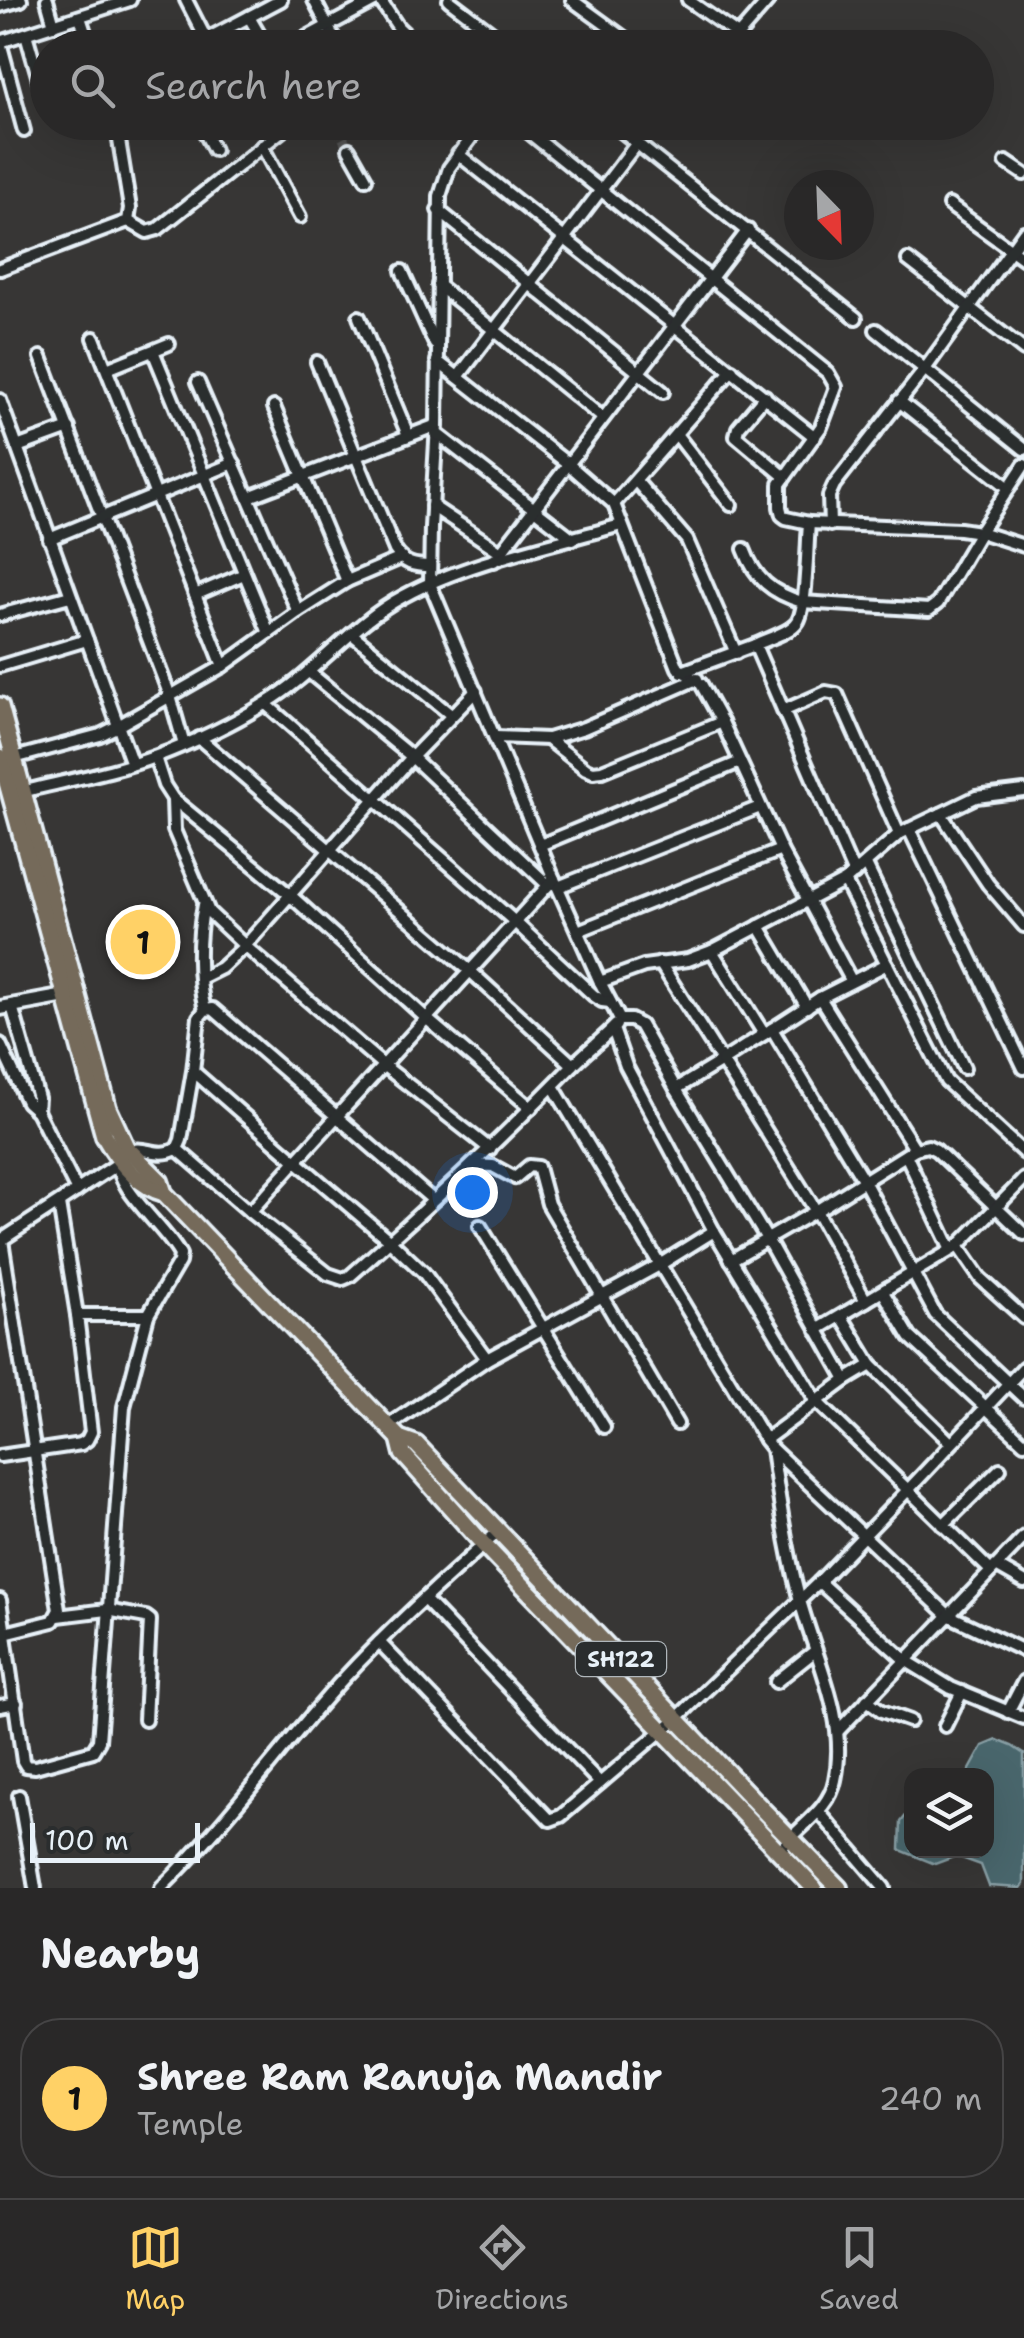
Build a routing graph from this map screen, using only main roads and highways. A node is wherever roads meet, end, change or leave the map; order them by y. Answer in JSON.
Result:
{"nodes":[{"id":1,"x":0,"y":706,"type":"edge"},
{"id":2,"x":4,"y":759,"type":"edge"},
{"id":3,"x":393,"y":1432,"type":"junction"},
{"id":4,"x":814,"y":1888,"type":"edge"},
{"id":5,"x":839,"y":1888,"type":"edge"}],
"edges":[{"from":1,"to":2,"type":"main road","number":"SH122"},
{"from":2,"to":3,"type":"main road","number":"SH122"},
{"from":3,"to":4,"type":"main road","number":"SH122"},
{"from":3,"to":5,"type":"main road","number":"SH122"}]}
